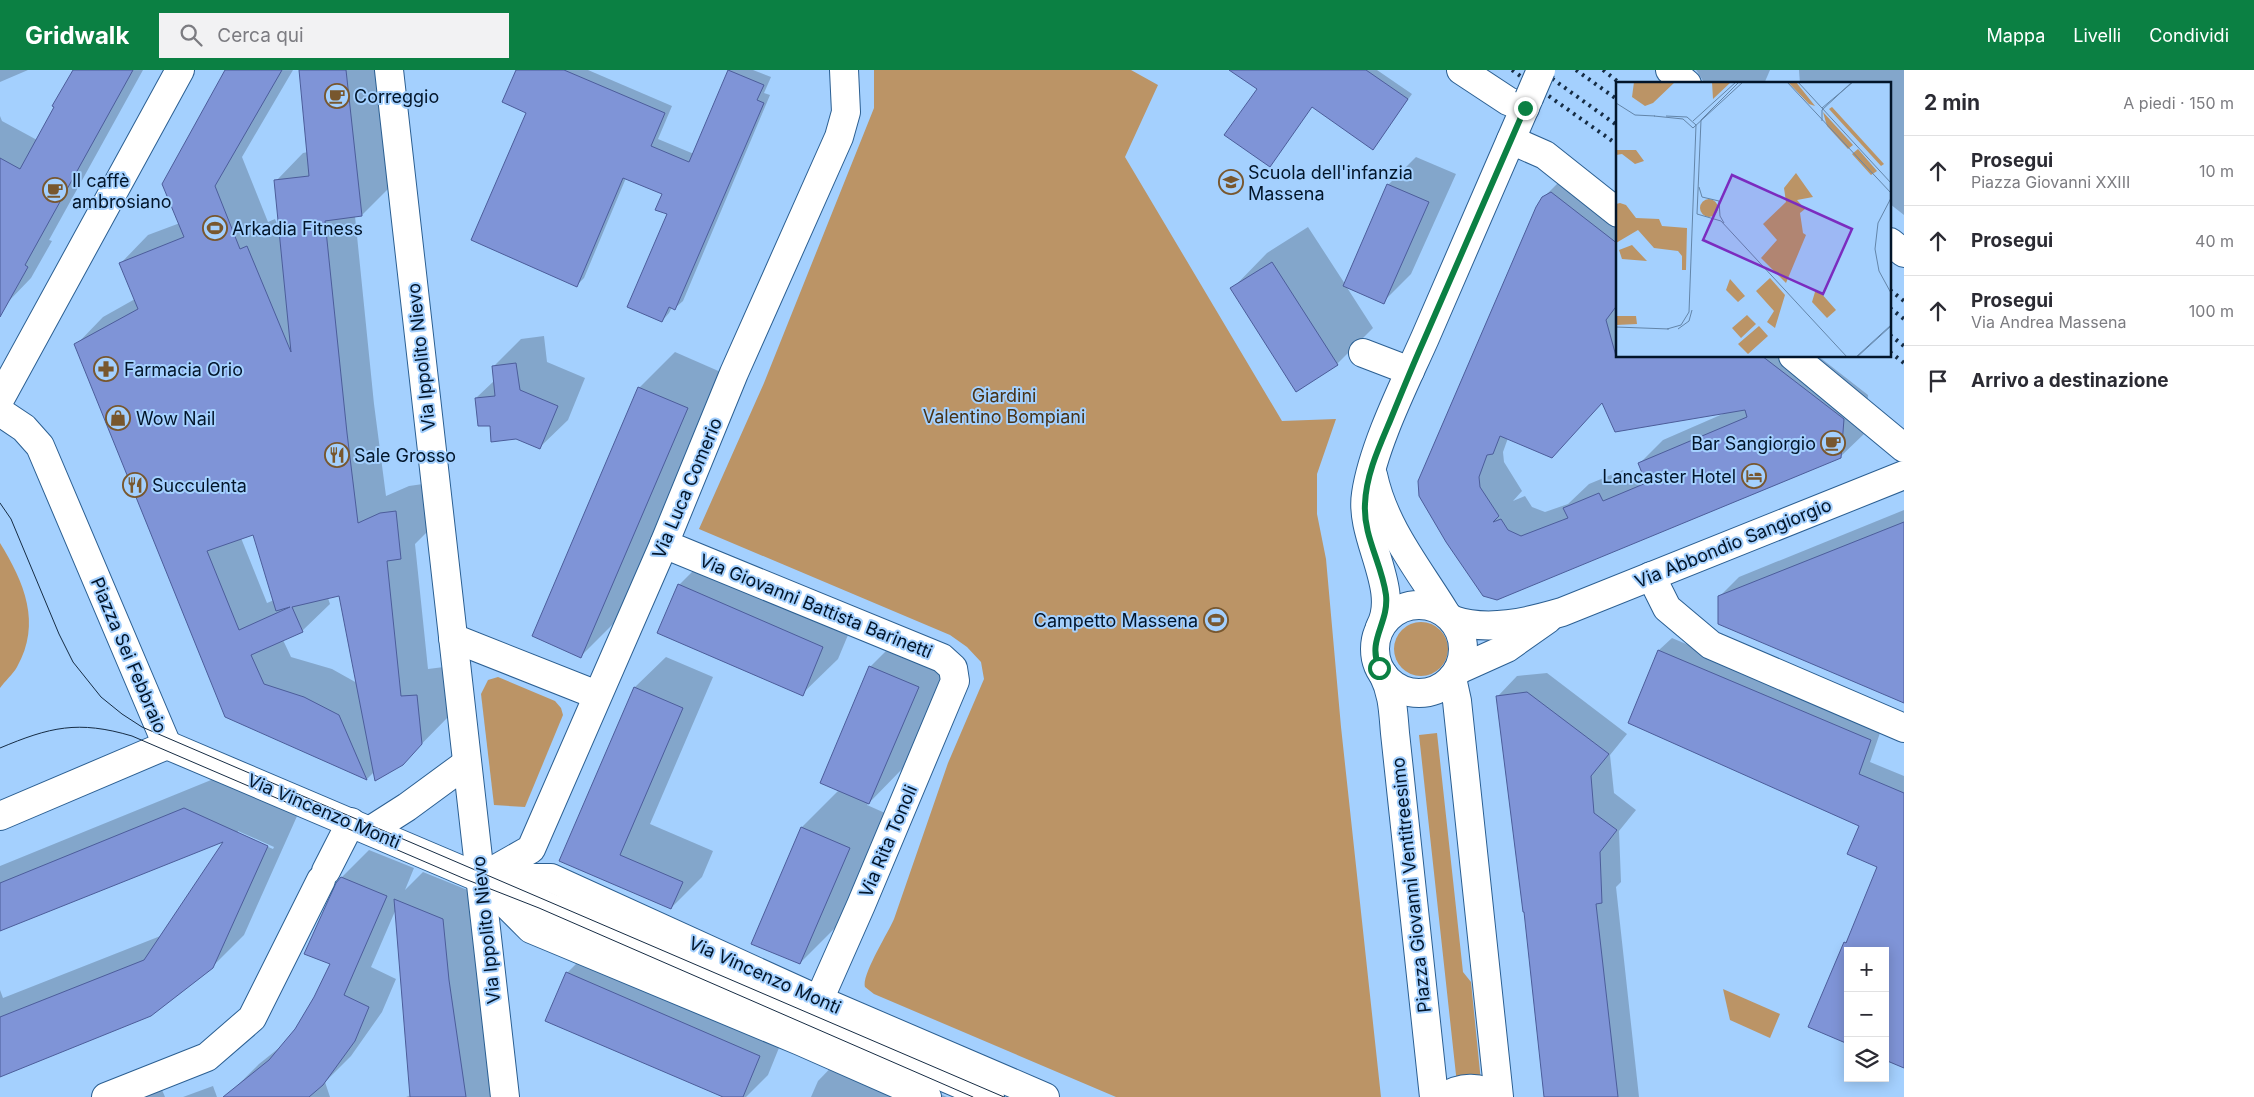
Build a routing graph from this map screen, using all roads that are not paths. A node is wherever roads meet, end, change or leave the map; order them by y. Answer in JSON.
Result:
{"nodes":[{"id":1,"x":180,"y":70,"type":"edge"},
{"id":2,"x":389,"y":70,"type":"edge"},
{"id":3,"x":844,"y":70,"type":"edge"},
{"id":4,"x":1461,"y":70,"type":"edge"},
{"id":5,"x":1541,"y":70,"type":"edge"},
{"id":6,"x":1670,"y":70,"type":"edge"},
{"id":7,"x":1685,"y":82,"type":"edge"},
{"id":8,"x":1527,"y":103,"type":"junction"},
{"id":9,"x":1511,"y":140,"type":"junction"},
{"id":10,"x":1616,"y":211,"type":"edge"},
{"id":11,"x":1892,"y":244,"type":"edge"},
{"id":12,"x":1904,"y":253,"type":"edge"},
{"id":13,"x":1363,"y":353,"type":"dead end"},
{"id":14,"x":1795,"y":358,"type":"edge"},
{"id":15,"x":1410,"y":371,"type":"junction"},
{"id":16,"x":0,"y":399,"type":"edge"},
{"id":17,"x":0,"y":412,"type":"edge"},
{"id":18,"x":1904,"y":448,"type":"edge"},
{"id":19,"x":1373,"y":466,"type":"junction"},
{"id":20,"x":1904,"y":475,"type":"edge"},
{"id":21,"x":664,"y":544,"type":"junction"},
{"id":22,"x":1651,"y":576,"type":"junction"},
{"id":23,"x":1562,"y":612,"type":"junction"},
{"id":24,"x":1449,"y":616,"type":"junction"},
{"id":25,"x":1380,"y":627,"type":"junction"},
{"id":26,"x":453,"y":638,"type":"junction"},
{"id":27,"x":1383,"y":674,"type":"junction"},
{"id":28,"x":1455,"y":674,"type":"junction"},
{"id":29,"x":955,"y":681,"type":"joint"},
{"id":30,"x":597,"y":695,"type":"junction"},
{"id":31,"x":1904,"y":728,"type":"edge"},
{"id":32,"x":167,"y":745,"type":"junction"},
{"id":33,"x":467,"y":764,"type":"junction"},
{"id":34,"x":0,"y":816,"type":"edge"},
{"id":35,"x":361,"y":826,"type":"junction"},
{"id":36,"x":480,"y":878,"type":"junction"},
{"id":37,"x":819,"y":1000,"type":"junction"},
{"id":38,"x":106,"y":1097,"type":"edge"},
{"id":39,"x":504,"y":1097,"type":"edge"},
{"id":40,"x":927,"y":1097,"type":"edge"},
{"id":41,"x":990,"y":1097,"type":"edge"},
{"id":42,"x":1045,"y":1097,"type":"edge"},
{"id":43,"x":1434,"y":1097,"type":"edge"},
{"id":44,"x":1444,"y":1097,"type":"edge"},
{"id":45,"x":1497,"y":1097,"type":"edge"}],
"edges":[{"from":1,"to":16,"type":"street"},
{"from":2,"to":26,"type":"street","name":"Via Ippolito Nievo"},
{"from":3,"to":21,"type":"street","name":"Via Luca Comerio"},
{"from":4,"to":8,"type":"street"},
{"from":5,"to":8,"type":"street","bridge":true},
{"from":6,"to":7,"type":"street"},
{"from":8,"to":9,"type":"street"},
{"from":9,"to":10,"type":"street"},
{"from":9,"to":15,"type":"street"},
{"from":11,"to":12,"type":"street"},
{"from":13,"to":15,"type":"street"},
{"from":14,"to":18,"type":"street"},
{"from":15,"to":19,"type":"street"},
{"from":17,"to":32,"type":"street","name":"Piazza Sei Febbraio"},
{"from":19,"to":24,"type":"street"},
{"from":19,"to":25,"type":"street"},
{"from":20,"to":22,"type":"street","name":"Via Abbondio Sangiorgio"},
{"from":21,"to":29,"type":"street","name":"Via Giovanni Battista Barinetti"},
{"from":21,"to":30,"type":"street","name":"Via Luca Comerio"},
{"from":22,"to":23,"type":"street","name":"Via Abbondio Sangiorgio"},
{"from":22,"to":31,"type":"street"},
{"from":23,"to":24,"type":"street","name":"Via Abbondio Sangiorgio"},
{"from":23,"to":28,"type":"street","name":"Via Abbondio Sangiorgio"},
{"from":24,"to":25,"type":"street"},
{"from":24,"to":28,"type":"street"},
{"from":25,"to":27,"type":"street"},
{"from":26,"to":30,"type":"street"},
{"from":26,"to":33,"type":"street","name":"Via Ippolito Nievo"},
{"from":27,"to":28,"type":"street"},
{"from":27,"to":43,"type":"street","name":"Piazza Giovanni Ventitreesimo"},
{"from":28,"to":45,"type":"street"},
{"from":29,"to":37,"type":"street","name":"Via Rita Tonoli"},
{"from":30,"to":36,"type":"street","name":"Via Luca Comerio"},
{"from":32,"to":34,"type":"street","name":"Piazza Sei Febbraio"},
{"from":32,"to":35,"type":"street","name":"Via Vincenzo Monti"},
{"from":33,"to":35,"type":"street"},
{"from":33,"to":36,"type":"street","name":"Via Ippolito Nievo"},
{"from":35,"to":36,"type":"street","name":"Via Vincenzo Monti"},
{"from":35,"to":38,"type":"street"},
{"from":36,"to":37,"type":"street","name":"Via Vincenzo Monti"},
{"from":36,"to":39,"type":"street","name":"Via Ippolito Nievo"},
{"from":36,"to":40,"type":"street","name":"Via Vincenzo Monti"},
{"from":36,"to":41,"type":"street"},
{"from":37,"to":42,"type":"street","name":"Via Vincenzo Monti"},
{"from":44,"to":45,"type":"street"}]}
